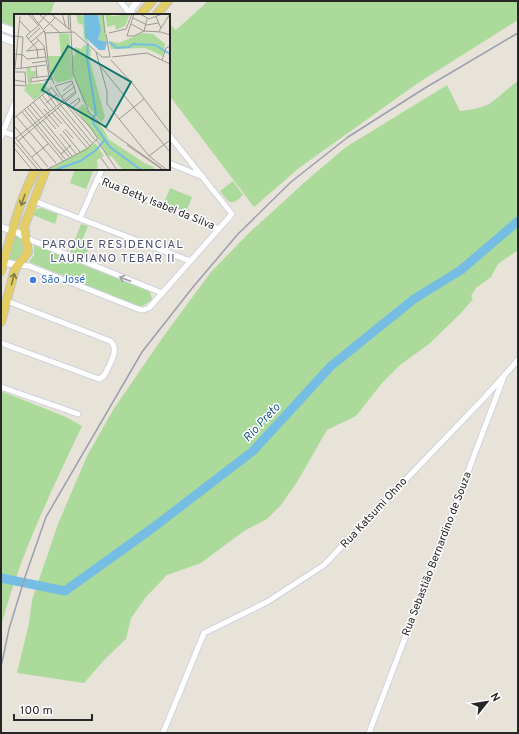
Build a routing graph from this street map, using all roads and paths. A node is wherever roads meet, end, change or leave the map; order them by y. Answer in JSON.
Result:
{"nodes":[{"id":1,"x":120,"y":1,"type":"edge"},
{"id":2,"x":138,"y":1,"type":"edge"},
{"id":3,"x":152,"y":1,"type":"edge"},
{"id":4,"x":168,"y":1,"type":"edge"},
{"id":5,"x":130,"y":14,"type":"edge"},
{"id":6,"x":131,"y":14,"type":"edge"},
{"id":7,"x":141,"y":14,"type":"edge"},
{"id":8,"x":157,"y":14,"type":"edge"},
{"id":9,"x":1,"y":27,"type":"edge"},
{"id":10,"x":14,"y":32,"type":"edge"},
{"id":11,"x":1,"y":37,"type":"edge"},
{"id":12,"x":14,"y":42,"type":"edge"},
{"id":13,"x":14,"y":104,"type":"edge"},
{"id":14,"x":2,"y":131,"type":"edge"},
{"id":15,"x":14,"y":136,"type":"edge"},
{"id":16,"x":170,"y":136,"type":"edge"},
{"id":17,"x":1,"y":138,"type":"edge"},
{"id":18,"x":170,"y":163,"type":"edge"},
{"id":19,"x":35,"y":170,"type":"edge"},
{"id":20,"x":46,"y":170,"type":"edge"},
{"id":21,"x":102,"y":170,"type":"edge"},
{"id":22,"x":204,"y":177,"type":"junction"},
{"id":23,"x":97,"y":179,"type":"junction"},
{"id":24,"x":34,"y":201,"type":"junction"},
{"id":25,"x":80,"y":218,"type":"junction"},
{"id":26,"x":1,"y":227,"type":"edge"},
{"id":27,"x":219,"y":229,"type":"junction"},
{"id":28,"x":12,"y":231,"type":"junction"},
{"id":29,"x":26,"y":238,"type":"junction"},
{"id":30,"x":190,"y":261,"type":"junction"},
{"id":31,"x":2,"y":262,"type":"edge"},
{"id":32,"x":18,"y":265,"type":"junction"},
{"id":33,"x":1,"y":271,"type":"edge"},
{"id":34,"x":149,"y":288,"type":"junction"},
{"id":35,"x":162,"y":293,"type":"junction"},
{"id":36,"x":7,"y":301,"type":"junction"},
{"id":37,"x":155,"y":301,"type":"junction"},
{"id":38,"x":1,"y":322,"type":"edge"},
{"id":39,"x":1,"y":343,"type":"edge"},
{"id":40,"x":518,"y":360,"type":"edge"},
{"id":41,"x":505,"y":374,"type":"junction"},
{"id":42,"x":1,"y":387,"type":"edge"},
{"id":43,"x":78,"y":414,"type":"dead end"},
{"id":44,"x":163,"y":733,"type":"edge"},
{"id":45,"x":369,"y":733,"type":"edge"}],
"edges":[{"from":1,"to":5,"type":"street"},
{"from":2,"to":6,"type":"street"},
{"from":3,"to":7,"type":"main road"},
{"from":4,"to":8,"type":"main road"},
{"from":9,"to":10,"type":"main road"},
{"from":11,"to":12,"type":"main road"},
{"from":13,"to":14,"type":"street"},
{"from":14,"to":15,"type":"street"},
{"from":14,"to":17,"type":"street"},
{"from":16,"to":22,"type":"street"},
{"from":18,"to":22,"type":"street"},
{"from":19,"to":28,"type":"main road","one_way":true},
{"from":20,"to":24,"type":"main road"},
{"from":21,"to":23,"type":"street"},
{"from":22,"to":27,"type":"street"},
{"from":23,"to":25,"type":"street"},
{"from":23,"to":27,"type":"street","name":"Rua Betty Isabel da Silva"},
{"from":24,"to":25,"type":"street"},
{"from":24,"to":29,"type":"main road"},
{"from":25,"to":30,"type":"street"},
{"from":26,"to":28,"type":"street"},
{"from":27,"to":30,"type":"street"},
{"from":28,"to":29,"type":"street"},
{"from":28,"to":31,"type":"main road"},
{"from":29,"to":32,"type":"main road"},
{"from":34,"to":29,"type":"street","one_way":true},
{"from":30,"to":35,"type":"street"},
{"from":31,"to":32,"type":"street"},
{"from":31,"to":33,"type":"main road"},
{"from":36,"to":32,"type":"main road","one_way":true},
{"from":32,"to":37,"type":"street"},
{"from":34,"to":35,"type":"street"},
{"from":34,"to":37,"type":"street"},
{"from":35,"to":37,"type":"street"},
{"from":36,"to":38,"type":"main road"},
{"from":36,"to":39,"type":"street"},
{"from":40,"to":41,"type":"street","name":"Rua Katsumi Ohno"},
{"from":41,"to":44,"type":"street","name":"Rua Katsumi Ohno"},
{"from":41,"to":45,"type":"street","name":"Rua Sebastião Bernardino de Souza"},
{"from":42,"to":43,"type":"street"}]}
